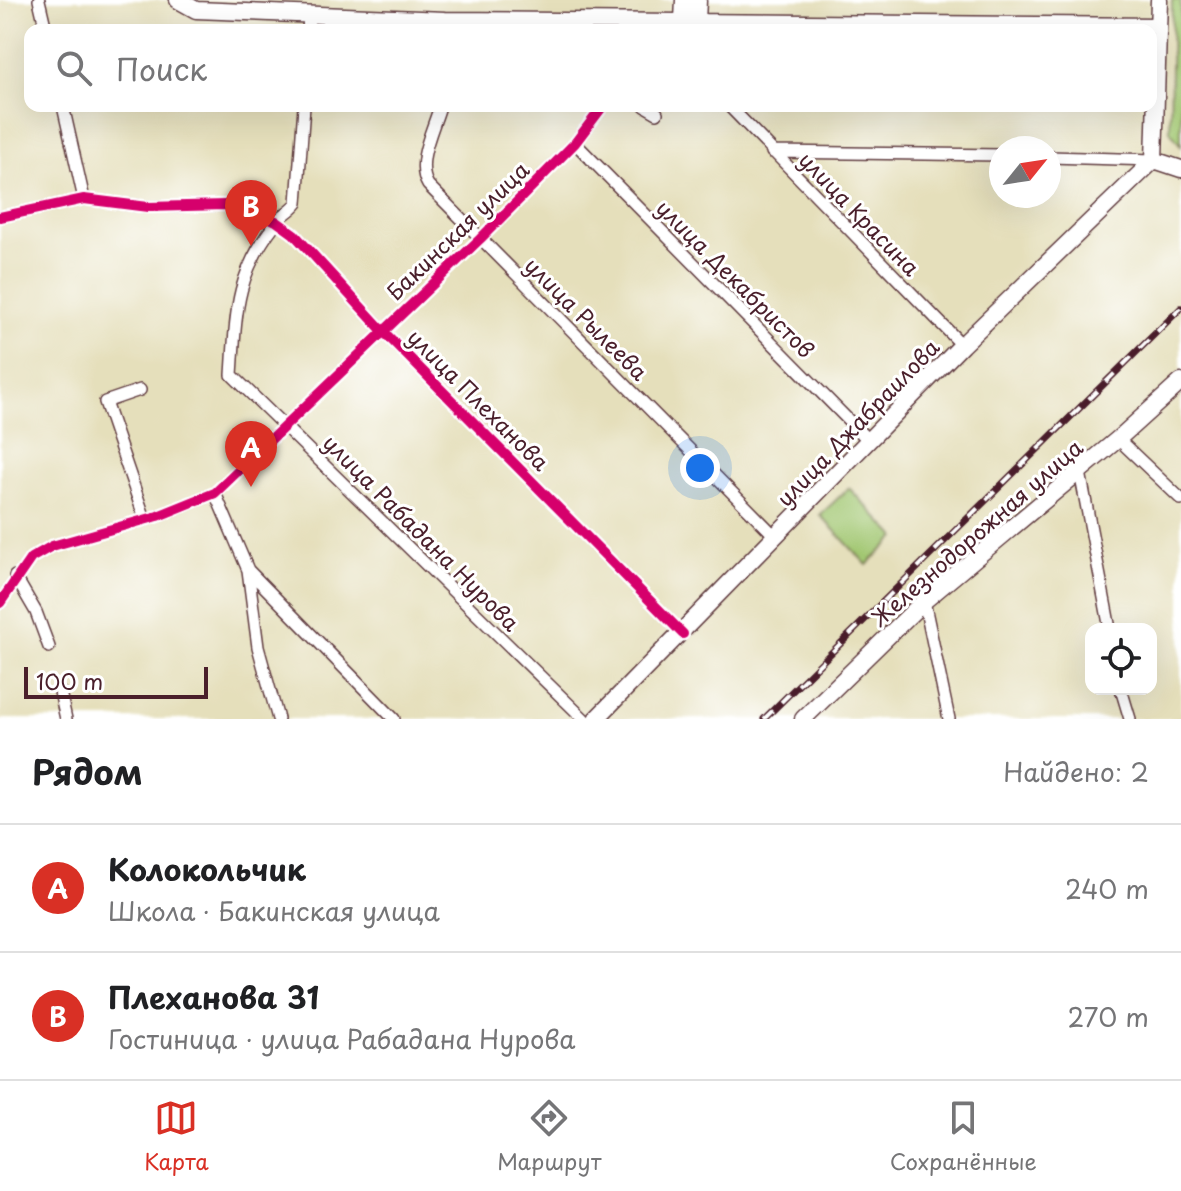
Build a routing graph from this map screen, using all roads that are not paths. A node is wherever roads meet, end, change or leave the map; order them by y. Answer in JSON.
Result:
{"nodes":[{"id":1,"x":39,"y":0,"type":"edge"},
{"id":2,"x":684,"y":0,"type":"edge"},
{"id":3,"x":698,"y":0,"type":"edge"},
{"id":4,"x":1159,"y":0,"type":"edge"},
{"id":5,"x":178,"y":1,"type":"edge"},
{"id":6,"x":690,"y":20,"type":"junction"},
{"id":7,"x":308,"y":23,"type":"edge"},
{"id":8,"x":45,"y":24,"type":"edge"},
{"id":9,"x":376,"y":24,"type":"edge"},
{"id":10,"x":633,"y":24,"type":"edge"},
{"id":11,"x":1002,"y":24,"type":"edge"},
{"id":12,"x":1158,"y":26,"type":"joint"},
{"id":13,"x":1157,"y":60,"type":"edge"},
{"id":14,"x":64,"y":112,"type":"edge"},
{"id":15,"x":304,"y":112,"type":"edge"},
{"id":16,"x":438,"y":112,"type":"edge"},
{"id":17,"x":598,"y":112,"type":"edge"},
{"id":18,"x":735,"y":112,"type":"edge"},
{"id":19,"x":1155,"y":112,"type":"edge"},
{"id":20,"x":575,"y":143,"type":"junction"},
{"id":21,"x":772,"y":152,"type":"junction"},
{"id":22,"x":989,"y":155,"type":"edge"},
{"id":23,"x":1061,"y":157,"type":"edge"},
{"id":24,"x":1154,"y":160,"type":"junction"},
{"id":25,"x":1181,"y":169,"type":"edge"},
{"id":26,"x":84,"y":199,"type":"junction"},
{"id":27,"x":0,"y":217,"type":"edge"},
{"id":28,"x":276,"y":221,"type":"junction"},
{"id":29,"x":480,"y":239,"type":"junction"},
{"id":30,"x":382,"y":330,"type":"junction"},
{"id":31,"x":962,"y":345,"type":"junction"},
{"id":32,"x":1181,"y":382,"type":"edge"},
{"id":33,"x":140,"y":390,"type":"dead end"},
{"id":34,"x":284,"y":425,"type":"junction"},
{"id":35,"x":1118,"y":439,"type":"junction"},
{"id":36,"x":869,"y":441,"type":"junction"},
{"id":37,"x":1080,"y":472,"type":"junction"},
{"id":38,"x":215,"y":493,"type":"junction"},
{"id":39,"x":1181,"y":499,"type":"edge"},
{"id":40,"x":145,"y":519,"type":"junction"},
{"id":41,"x":776,"y":537,"type":"junction"},
{"id":42,"x":248,"y":570,"type":"junction"},
{"id":43,"x":15,"y":576,"type":"junction"},
{"id":44,"x":924,"y":601,"type":"junction"},
{"id":45,"x":0,"y":603,"type":"edge"},
{"id":46,"x":1109,"y":623,"type":"edge"},
{"id":47,"x":683,"y":634,"type":"junction"},
{"id":48,"x":49,"y":647,"type":"dead end"},
{"id":49,"x":60,"y":692,"type":"dead end"},
{"id":50,"x":1123,"y":695,"type":"edge"},
{"id":51,"x":66,"y":719,"type":"edge"},
{"id":52,"x":278,"y":719,"type":"edge"},
{"id":53,"x":394,"y":719,"type":"edge"},
{"id":54,"x":584,"y":719,"type":"edge"},
{"id":55,"x":596,"y":719,"type":"edge"},
{"id":56,"x":803,"y":719,"type":"edge"},
{"id":57,"x":949,"y":719,"type":"edge"},
{"id":58,"x":1130,"y":719,"type":"edge"}],
"edges":[{"from":1,"to":8,"type":"street"},
{"from":2,"to":6,"type":"street"},
{"from":3,"to":6,"type":"street"},
{"from":4,"to":12,"type":"street"},
{"from":5,"to":7,"type":"street"},
{"from":6,"to":10,"type":"street"},
{"from":6,"to":11,"type":"street"},
{"from":7,"to":9,"type":"street"},
{"from":12,"to":13,"type":"street"},
{"from":14,"to":26,"type":"street"},
{"from":15,"to":28,"type":"street","name":"улица Рабадана Нурова"},
{"from":16,"to":29,"type":"street","name":"улица Рылеева"},
{"from":17,"to":20,"type":"street","name":"Бакинская улица"},
{"from":18,"to":21,"type":"street","name":"улица Красина"},
{"from":19,"to":24,"type":"street"},
{"from":20,"to":29,"type":"street","name":"Бакинская улица"},
{"from":20,"to":36,"type":"street","name":"улица Декабристов"},
{"from":21,"to":22,"type":"street"},
{"from":21,"to":31,"type":"street","name":"улица Красина"},
{"from":23,"to":24,"type":"street"},
{"from":24,"to":25,"type":"street"},
{"from":24,"to":31,"type":"street","name":"улица Джабраилова"},
{"from":26,"to":27,"type":"street","name":"улица Плеханова"},
{"from":26,"to":28,"type":"street","name":"улица Плеханова"},
{"from":28,"to":30,"type":"street","name":"улица Плеханова"},
{"from":28,"to":34,"type":"street","name":"улица Рабадана Нурова"},
{"from":29,"to":30,"type":"street","name":"Бакинская улица"},
{"from":29,"to":41,"type":"street","name":"улица Рылеева"},
{"from":30,"to":34,"type":"street","name":"Бакинская улица"},
{"from":30,"to":47,"type":"street","name":"улица Плеханова"},
{"from":31,"to":36,"type":"street","name":"улица Джабраилова"},
{"from":32,"to":35,"type":"street","name":"Железнодорожная улица"},
{"from":33,"to":40,"type":"street"},
{"from":34,"to":38,"type":"street","name":"Бакинская улица"},
{"from":34,"to":54,"type":"street","name":"улица Рабадана Нурова"},
{"from":35,"to":37,"type":"street","name":"Железнодорожная улица"},
{"from":35,"to":39,"type":"street"},
{"from":36,"to":41,"type":"street","name":"улица Джабраилова"},
{"from":37,"to":44,"type":"street","name":"Железнодорожная улица"},
{"from":37,"to":46,"type":"street"},
{"from":38,"to":40,"type":"street","name":"Бакинская улица"},
{"from":38,"to":42,"type":"street"},
{"from":40,"to":43,"type":"street","name":"Бакинская улица"},
{"from":41,"to":47,"type":"street","name":"улица Джабраилова"},
{"from":42,"to":52,"type":"street"},
{"from":42,"to":53,"type":"street"},
{"from":43,"to":45,"type":"street","name":"Бакинская улица"},
{"from":43,"to":48,"type":"street"},
{"from":44,"to":56,"type":"street","name":"Железнодорожная улица"},
{"from":44,"to":57,"type":"street"},
{"from":47,"to":55,"type":"street","name":"улица Джабраилова"},
{"from":49,"to":51,"type":"street"},
{"from":50,"to":58,"type":"street"}]}
